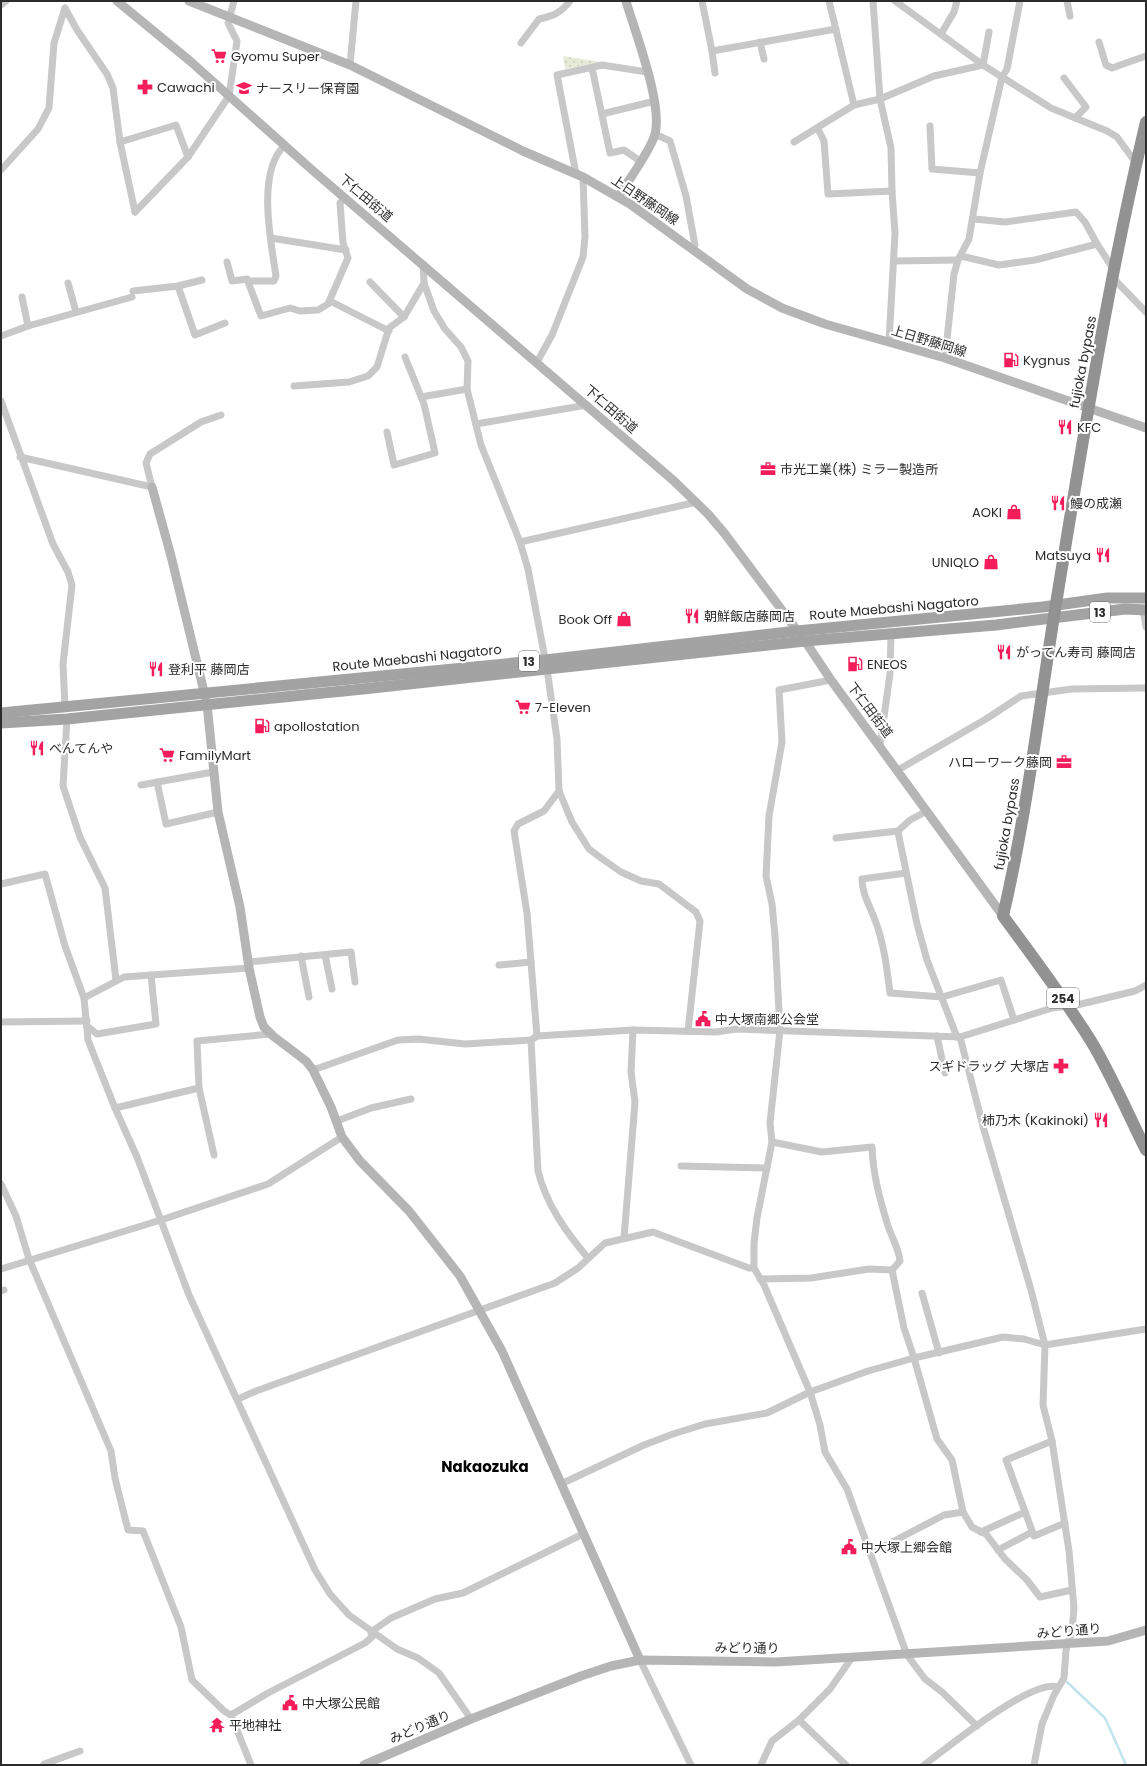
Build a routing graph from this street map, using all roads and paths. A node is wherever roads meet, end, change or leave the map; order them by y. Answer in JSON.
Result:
{"nodes":[{"id":1,"x":6,"y":1,"type":"edge"},
{"id":2,"x":117,"y":1,"type":"edge"},
{"id":3,"x":189,"y":1,"type":"edge"},
{"id":4,"x":234,"y":1,"type":"edge"},
{"id":5,"x":356,"y":1,"type":"edge"},
{"id":6,"x":570,"y":1,"type":"edge"},
{"id":7,"x":626,"y":1,"type":"edge"},
{"id":8,"x":702,"y":1,"type":"edge"},
{"id":9,"x":829,"y":1,"type":"edge"},
{"id":10,"x":873,"y":1,"type":"edge"},
{"id":11,"x":895,"y":1,"type":"edge"},
{"id":12,"x":957,"y":1,"type":"edge"},
{"id":13,"x":1020,"y":1,"type":"edge"},
{"id":14,"x":1067,"y":1,"type":"edge"},
{"id":15,"x":1,"y":4,"type":"edge"},
{"id":16,"x":1070,"y":16,"type":"dead end"},
{"id":17,"x":229,"y":18,"type":"junction"},
{"id":18,"x":836,"y":29,"type":"junction"},
{"id":19,"x":988,"y":32,"type":"dead end"},
{"id":20,"x":942,"y":34,"type":"junction"},
{"id":21,"x":760,"y":42,"type":"junction"},
{"id":22,"x":1099,"y":42,"type":"dead end"},
{"id":23,"x":521,"y":43,"type":"dead end"},
{"id":24,"x":712,"y":51,"type":"junction"},
{"id":25,"x":1146,"y":56,"type":"edge"},
{"id":26,"x":764,"y":59,"type":"dead end"},
{"id":27,"x":350,"y":65,"type":"junction"},
{"id":28,"x":983,"y":66,"type":"junction"},
{"id":29,"x":592,"y":68,"type":"junction"},
{"id":30,"x":647,"y":72,"type":"junction"},
{"id":31,"x":715,"y":73,"type":"dead end"},
{"id":32,"x":1002,"y":77,"type":"junction"},
{"id":33,"x":1064,"y":78,"type":"dead end"},
{"id":34,"x":229,"y":96,"type":"junction"},
{"id":35,"x":880,"y":99,"type":"junction"},
{"id":36,"x":656,"y":101,"type":"junction"},
{"id":37,"x":854,"y":106,"type":"junction"},
{"id":38,"x":602,"y":114,"type":"junction"},
{"id":39,"x":1075,"y":118,"type":"junction"},
{"id":40,"x":1146,"y":122,"type":"edge"},
{"id":41,"x":930,"y":126,"type":"dead end"},
{"id":42,"x":818,"y":129,"type":"junction"},
{"id":43,"x":655,"y":134,"type":"junction"},
{"id":44,"x":120,"y":142,"type":"junction"},
{"id":45,"x":794,"y":142,"type":"dead end"},
{"id":46,"x":285,"y":144,"type":"junction"},
{"id":47,"x":188,"y":157,"type":"junction"},
{"id":48,"x":640,"y":161,"type":"junction"},
{"id":49,"x":1136,"y":163,"type":"junction"},
{"id":50,"x":1,"y":170,"type":"edge"},
{"id":51,"x":980,"y":173,"type":"junction"},
{"id":52,"x":579,"y":175,"type":"junction"},
{"id":53,"x":892,"y":191,"type":"junction"},
{"id":54,"x":345,"y":197,"type":"junction"},
{"id":55,"x":618,"y":197,"type":"junction"},
{"id":56,"x":974,"y":219,"type":"junction"},
{"id":57,"x":271,"y":238,"type":"junction"},
{"id":58,"x":1097,"y":244,"type":"junction"},
{"id":59,"x":693,"y":249,"type":"junction"},
{"id":60,"x":346,"y":250,"type":"junction"},
{"id":61,"x":960,"y":258,"type":"junction"},
{"id":62,"x":895,"y":261,"type":"junction"},
{"id":63,"x":227,"y":262,"type":"dead end"},
{"id":64,"x":423,"y":264,"type":"junction"},
{"id":65,"x":1114,"y":275,"type":"junction"},
{"id":66,"x":202,"y":280,"type":"dead end"},
{"id":67,"x":248,"y":281,"type":"junction"},
{"id":68,"x":370,"y":282,"type":"dead end"},
{"id":69,"x":68,"y":283,"type":"dead end"},
{"id":70,"x":424,"y":283,"type":"junction"},
{"id":71,"x":178,"y":286,"type":"junction"},
{"id":72,"x":22,"y":297,"type":"dead end"},
{"id":73,"x":330,"y":301,"type":"junction"},
{"id":74,"x":76,"y":312,"type":"junction"},
{"id":75,"x":1146,"y":312,"type":"edge"},
{"id":76,"x":404,"y":316,"type":"junction"},
{"id":77,"x":225,"y":323,"type":"dead end"},
{"id":78,"x":28,"y":326,"type":"junction"},
{"id":79,"x":389,"y":331,"type":"junction"},
{"id":80,"x":1,"y":336,"type":"edge"},
{"id":81,"x":889,"y":342,"type":"junction"},
{"id":82,"x":404,"y":357,"type":"dead end"},
{"id":83,"x":945,"y":358,"type":"junction"},
{"id":84,"x":537,"y":362,"type":"junction"},
{"id":85,"x":294,"y":386,"type":"dead end"},
{"id":86,"x":467,"y":389,"type":"junction"},
{"id":87,"x":421,"y":397,"type":"junction"},
{"id":88,"x":1,"y":401,"type":"edge"},
{"id":89,"x":587,"y":405,"type":"junction"},
{"id":90,"x":1088,"y":407,"type":"junction"},
{"id":91,"x":222,"y":415,"type":"dead end"},
{"id":92,"x":476,"y":424,"type":"junction"},
{"id":93,"x":1146,"y":428,"type":"edge"},
{"id":94,"x":387,"y":432,"type":"dead end"},
{"id":95,"x":20,"y":457,"type":"junction"},
{"id":96,"x":152,"y":487,"type":"junction"},
{"id":97,"x":697,"y":502,"type":"junction"},
{"id":98,"x":520,"y":542,"type":"junction"},
{"id":99,"x":1146,"y":598,"type":"edge"},
{"id":100,"x":1056,"y":605,"type":"junction"},
{"id":101,"x":1145,"y":610,"type":"edge"},
{"id":102,"x":1054,"y":618,"type":"junction"},
{"id":103,"x":1146,"y":627,"type":"edge"},
{"id":104,"x":796,"y":631,"type":"junction"},
{"id":105,"x":891,"y":634,"type":"junction"},
{"id":106,"x":805,"y":641,"type":"junction"},
{"id":107,"x":546,"y":664,"type":"junction"},
{"id":108,"x":831,"y":680,"type":"junction"},
{"id":109,"x":1146,"y":688,"type":"edge"},
{"id":110,"x":1044,"y":691,"type":"junction"},
{"id":111,"x":204,"y":692,"type":"junction"},
{"id":112,"x":207,"y":704,"type":"junction"},
{"id":113,"x":1,"y":713,"type":"edge"},
{"id":114,"x":66,"y":713,"type":"junction"},
{"id":115,"x":1,"y":723,"type":"edge"},
{"id":116,"x":880,"y":745,"type":"junction"},
{"id":117,"x":898,"y":770,"type":"junction"},
{"id":118,"x":213,"y":772,"type":"junction"},
{"id":119,"x":157,"y":782,"type":"junction"},
{"id":120,"x":141,"y":785,"type":"dead end"},
{"id":121,"x":560,"y":791,"type":"junction"},
{"id":122,"x":927,"y":811,"type":"junction"},
{"id":123,"x":218,"y":812,"type":"junction"},
{"id":124,"x":898,"y":831,"type":"junction"},
{"id":125,"x":836,"y":838,"type":"dead end"},
{"id":126,"x":906,"y":873,"type":"junction"},
{"id":127,"x":1,"y":884,"type":"edge"},
{"id":128,"x":1004,"y":916,"type":"junction"},
{"id":129,"x":325,"y":955,"type":"junction"},
{"id":130,"x":301,"y":956,"type":"junction"},
{"id":131,"x":531,"y":962,"type":"junction"},
{"id":132,"x":249,"y":965,"type":"junction"},
{"id":133,"x":499,"y":965,"type":"dead end"},
{"id":134,"x":151,"y":975,"type":"junction"},
{"id":135,"x":116,"y":980,"type":"junction"},
{"id":136,"x":355,"y":982,"type":"dead end"},
{"id":137,"x":1146,"y":985,"type":"edge"},
{"id":138,"x":332,"y":989,"type":"dead end"},
{"id":139,"x":309,"y":997,"type":"dead end"},
{"id":140,"x":942,"y":997,"type":"junction"},
{"id":141,"x":84,"y":998,"type":"junction"},
{"id":142,"x":1069,"y":1006,"type":"junction"},
{"id":143,"x":1014,"y":1020,"type":"junction"},
{"id":144,"x":1,"y":1022,"type":"edge"},
{"id":145,"x":87,"y":1024,"type":"junction"},
{"id":146,"x":633,"y":1030,"type":"junction"},
{"id":147,"x":780,"y":1030,"type":"junction"},
{"id":148,"x":688,"y":1031,"type":"junction"},
{"id":149,"x":271,"y":1034,"type":"junction"},
{"id":150,"x":937,"y":1036,"type":"junction"},
{"id":151,"x":959,"y":1037,"type":"junction"},
{"id":152,"x":534,"y":1038,"type":"junction"},
{"id":153,"x":314,"y":1070,"type":"junction"},
{"id":154,"x":945,"y":1073,"type":"dead end"},
{"id":155,"x":199,"y":1088,"type":"junction"},
{"id":156,"x":411,"y":1099,"type":"dead end"},
{"id":157,"x":115,"y":1108,"type":"junction"},
{"id":158,"x":337,"y":1121,"type":"junction"},
{"id":159,"x":342,"y":1137,"type":"junction"},
{"id":160,"x":772,"y":1142,"type":"junction"},
{"id":161,"x":1146,"y":1150,"type":"edge"},
{"id":162,"x":214,"y":1155,"type":"dead end"},
{"id":163,"x":681,"y":1166,"type":"dead end"},
{"id":164,"x":767,"y":1168,"type":"junction"},
{"id":165,"x":1,"y":1184,"type":"edge"},
{"id":166,"x":161,"y":1220,"type":"junction"},
{"id":167,"x":624,"y":1238,"type":"junction"},
{"id":168,"x":588,"y":1258,"type":"junction"},
{"id":169,"x":29,"y":1259,"type":"junction"},
{"id":170,"x":754,"y":1268,"type":"junction"},
{"id":171,"x":1,"y":1269,"type":"edge"},
{"id":172,"x":892,"y":1270,"type":"junction"},
{"id":173,"x":760,"y":1279,"type":"junction"},
{"id":174,"x":922,"y":1293,"type":"dead end"},
{"id":175,"x":478,"y":1310,"type":"junction"},
{"id":176,"x":1146,"y":1329,"type":"edge"},
{"id":177,"x":1045,"y":1345,"type":"junction"},
{"id":178,"x":939,"y":1353,"type":"junction"},
{"id":179,"x":914,"y":1358,"type":"junction"},
{"id":180,"x":810,"y":1392,"type":"junction"},
{"id":181,"x":238,"y":1399,"type":"junction"},
{"id":182,"x":1052,"y":1441,"type":"junction"},
{"id":183,"x":561,"y":1484,"type":"junction"},
{"id":184,"x":963,"y":1512,"type":"junction"},
{"id":185,"x":1025,"y":1512,"type":"junction"},
{"id":186,"x":1064,"y":1523,"type":"junction"},
{"id":187,"x":981,"y":1532,"type":"junction"},
{"id":188,"x":1032,"y":1532,"type":"junction"},
{"id":189,"x":583,"y":1534,"type":"junction"},
{"id":190,"x":998,"y":1550,"type":"junction"},
{"id":191,"x":871,"y":1553,"type":"junction"},
{"id":192,"x":1072,"y":1590,"type":"junction"},
{"id":193,"x":1146,"y":1630,"type":"edge"},
{"id":194,"x":371,"y":1632,"type":"junction"},
{"id":195,"x":1068,"y":1645,"type":"junction"},
{"id":196,"x":907,"y":1655,"type":"junction"},
{"id":197,"x":851,"y":1659,"type":"junction"},
{"id":198,"x":640,"y":1660,"type":"junction"},
{"id":199,"x":1058,"y":1688,"type":"junction"},
{"id":200,"x":231,"y":1715,"type":"junction"},
{"id":201,"x":471,"y":1720,"type":"junction"},
{"id":202,"x":799,"y":1720,"type":"junction"},
{"id":203,"x":977,"y":1726,"type":"junction"},
{"id":204,"x":80,"y":1751,"type":"dead end"},
{"id":205,"x":62,"y":1762,"type":"edge"},
{"id":206,"x":44,"y":1764,"type":"edge"},
{"id":207,"x":763,"y":1764,"type":"edge"},
{"id":208,"x":251,"y":1765,"type":"edge"},
{"id":209,"x":364,"y":1765,"type":"edge"},
{"id":210,"x":691,"y":1765,"type":"edge"},
{"id":211,"x":846,"y":1765,"type":"edge"},
{"id":212,"x":924,"y":1765,"type":"edge"},
{"id":213,"x":1034,"y":1765,"type":"edge"}],
"edges":[{"from":1,"to":15,"type":"street"},
{"from":2,"to":34,"type":"street","name":"下仁田街道"},
{"from":3,"to":17,"type":"street","name":"上日野藤岡線"},
{"from":4,"to":17,"type":"street"},
{"from":5,"to":27,"type":"street"},
{"from":6,"to":23,"type":"street"},
{"from":7,"to":30,"type":"street"},
{"from":8,"to":24,"type":"street"},
{"from":9,"to":18,"type":"street"},
{"from":10,"to":35,"type":"street"},
{"from":11,"to":20,"type":"street"},
{"from":12,"to":20,"type":"street"},
{"from":13,"to":32,"type":"street"},
{"from":14,"to":16,"type":"street"},
{"from":17,"to":27,"type":"street","name":"上日野藤岡線"},
{"from":17,"to":34,"type":"street"},
{"from":18,"to":21,"type":"street"},
{"from":18,"to":37,"type":"street"},
{"from":19,"to":28,"type":"street"},
{"from":20,"to":28,"type":"street"},
{"from":21,"to":24,"type":"street"},
{"from":21,"to":26,"type":"street"},
{"from":22,"to":25,"type":"street"},
{"from":24,"to":31,"type":"street"},
{"from":27,"to":52,"type":"street","name":"上日野藤岡線"},
{"from":28,"to":32,"type":"street"},
{"from":28,"to":35,"type":"street"},
{"from":29,"to":30,"type":"street"},
{"from":29,"to":38,"type":"street"},
{"from":29,"to":52,"type":"street"},
{"from":30,"to":36,"type":"street"},
{"from":32,"to":39,"type":"street"},
{"from":32,"to":51,"type":"street"},
{"from":33,"to":39,"type":"street"},
{"from":34,"to":46,"type":"street","name":"下仁田街道"},
{"from":34,"to":47,"type":"street"},
{"from":35,"to":37,"type":"street"},
{"from":35,"to":53,"type":"street"},
{"from":36,"to":38,"type":"street"},
{"from":36,"to":43,"type":"street"},
{"from":37,"to":42,"type":"street"},
{"from":38,"to":48,"type":"street"},
{"from":39,"to":49,"type":"street"},
{"from":40,"to":49,"type":"highway","name":"fujioka bypass"},
{"from":41,"to":51,"type":"street"},
{"from":42,"to":45,"type":"street"},
{"from":42,"to":53,"type":"street"},
{"from":43,"to":48,"type":"street"},
{"from":43,"to":59,"type":"street"},
{"from":44,"to":47,"type":"street"},
{"from":44,"to":47,"type":"street"},
{"from":44,"to":50,"type":"street"},
{"from":46,"to":54,"type":"street","name":"下仁田街道"},
{"from":46,"to":57,"type":"street"},
{"from":48,"to":55,"type":"street"},
{"from":49,"to":65,"type":"highway","name":"fujioka bypass"},
{"from":51,"to":56,"type":"street"},
{"from":52,"to":55,"type":"street","name":"上日野藤岡線"},
{"from":52,"to":84,"type":"street"},
{"from":53,"to":62,"type":"street"},
{"from":54,"to":60,"type":"street"},
{"from":54,"to":64,"type":"street","name":"下仁田街道"},
{"from":55,"to":59,"type":"street","name":"上日野藤岡線"},
{"from":56,"to":58,"type":"street"},
{"from":56,"to":61,"type":"street"},
{"from":57,"to":60,"type":"street"},
{"from":57,"to":67,"type":"street"},
{"from":58,"to":61,"type":"street"},
{"from":58,"to":65,"type":"street"},
{"from":59,"to":81,"type":"street","name":"上日野藤岡線"},
{"from":60,"to":73,"type":"street"},
{"from":61,"to":62,"type":"street"},
{"from":61,"to":83,"type":"street"},
{"from":62,"to":81,"type":"street"},
{"from":63,"to":67,"type":"street"},
{"from":64,"to":70,"type":"street"},
{"from":64,"to":84,"type":"street","name":"下仁田街道"},
{"from":65,"to":75,"type":"street"},
{"from":65,"to":90,"type":"highway","name":"fujioka bypass"},
{"from":66,"to":71,"type":"street"},
{"from":67,"to":73,"type":"street"},
{"from":68,"to":76,"type":"street"},
{"from":69,"to":74,"type":"street"},
{"from":70,"to":76,"type":"street"},
{"from":70,"to":86,"type":"street"},
{"from":71,"to":74,"type":"street"},
{"from":71,"to":77,"type":"street"},
{"from":72,"to":78,"type":"street"},
{"from":73,"to":79,"type":"street"},
{"from":74,"to":78,"type":"street"},
{"from":76,"to":79,"type":"street"},
{"from":78,"to":80,"type":"street"},
{"from":79,"to":85,"type":"street"},
{"from":81,"to":83,"type":"street","name":"上日野藤岡線"},
{"from":82,"to":87,"type":"street"},
{"from":83,"to":90,"type":"street","name":"上日野藤岡線"},
{"from":84,"to":89,"type":"street","name":"下仁田街道"},
{"from":86,"to":87,"type":"street"},
{"from":86,"to":92,"type":"street"},
{"from":87,"to":94,"type":"street"},
{"from":88,"to":95,"type":"street"},
{"from":89,"to":92,"type":"street"},
{"from":89,"to":97,"type":"street","name":"下仁田街道"},
{"from":90,"to":93,"type":"street","name":"上日野藤岡線"},
{"from":90,"to":100,"type":"highway","name":"fujioka bypass"},
{"from":91,"to":96,"type":"street"},
{"from":92,"to":98,"type":"street"},
{"from":95,"to":96,"type":"street"},
{"from":95,"to":114,"type":"street"},
{"from":96,"to":111,"type":"street"},
{"from":97,"to":98,"type":"street"},
{"from":97,"to":104,"type":"street","name":"下仁田街道"},
{"from":98,"to":107,"type":"street"},
{"from":99,"to":100,"type":"main road","name":"Route Maebashi Nagatoro","number":"13"},
{"from":100,"to":102,"type":"highway","name":"fujioka bypass"},
{"from":100,"to":104,"type":"main road","name":"Route Maebashi Nagatoro","number":"13"},
{"from":101,"to":102,"type":"main road","name":"Route Maebashi Nagatoro","number":"13"},
{"from":101,"to":103,"type":"street"},
{"from":102,"to":105,"type":"main road","name":"Route Maebashi Nagatoro","number":"13"},
{"from":102,"to":110,"type":"highway","name":"fujioka bypass"},
{"from":104,"to":106,"type":"street","name":"下仁田街道"},
{"from":104,"to":107,"type":"main road","name":"Route Maebashi Nagatoro","number":"13"},
{"from":105,"to":106,"type":"main road","name":"Route Maebashi Nagatoro","number":"13"},
{"from":105,"to":116,"type":"street"},
{"from":106,"to":107,"type":"main road","name":"Route Maebashi Nagatoro","number":"13"},
{"from":106,"to":108,"type":"street","name":"下仁田街道"},
{"from":107,"to":111,"type":"main road","name":"Route Maebashi Nagatoro","number":"13"},
{"from":107,"to":112,"type":"main road","name":"Route Maebashi Nagatoro","number":"13"},
{"from":107,"to":121,"type":"street"},
{"from":108,"to":116,"type":"street","name":"下仁田街道"},
{"from":108,"to":147,"type":"street"},
{"from":109,"to":110,"type":"street"},
{"from":110,"to":117,"type":"street"},
{"from":110,"to":128,"type":"highway","name":"fujioka bypass"},
{"from":111,"to":112,"type":"street"},
{"from":111,"to":114,"type":"main road","name":"Route Maebashi Nagatoro","number":"13"},
{"from":112,"to":114,"type":"main road","name":"Route Maebashi Nagatoro","number":"13"},
{"from":112,"to":118,"type":"street"},
{"from":113,"to":114,"type":"main road","name":"Route Maebashi Nagatoro","number":"13"},
{"from":114,"to":115,"type":"main road","name":"Route Maebashi Nagatoro","number":"13"},
{"from":114,"to":135,"type":"street"},
{"from":116,"to":117,"type":"street","name":"下仁田街道"},
{"from":117,"to":122,"type":"street","name":"下仁田街道"},
{"from":118,"to":119,"type":"street"},
{"from":118,"to":123,"type":"street"},
{"from":119,"to":120,"type":"street"},
{"from":119,"to":123,"type":"street"},
{"from":121,"to":131,"type":"street"},
{"from":121,"to":148,"type":"street"},
{"from":122,"to":124,"type":"street"},
{"from":122,"to":128,"type":"street","name":"下仁田街道"},
{"from":123,"to":132,"type":"street"},
{"from":124,"to":125,"type":"street"},
{"from":124,"to":126,"type":"street"},
{"from":126,"to":140,"type":"street"},
{"from":126,"to":140,"type":"street"},
{"from":127,"to":141,"type":"street"},
{"from":128,"to":142,"type":"highway","number":"254"},
{"from":129,"to":130,"type":"street"},
{"from":129,"to":136,"type":"street"},
{"from":129,"to":138,"type":"street"},
{"from":130,"to":132,"type":"street"},
{"from":130,"to":139,"type":"street"},
{"from":131,"to":133,"type":"street"},
{"from":131,"to":152,"type":"street"},
{"from":132,"to":134,"type":"street"},
{"from":132,"to":149,"type":"street"},
{"from":134,"to":135,"type":"street"},
{"from":134,"to":145,"type":"street"},
{"from":135,"to":141,"type":"street"},
{"from":137,"to":142,"type":"street"},
{"from":140,"to":143,"type":"street"},
{"from":140,"to":151,"type":"street"},
{"from":141,"to":145,"type":"street"},
{"from":142,"to":143,"type":"street"},
{"from":142,"to":161,"type":"highway","number":"254"},
{"from":143,"to":151,"type":"street"},
{"from":144,"to":145,"type":"street"},
{"from":145,"to":157,"type":"street"},
{"from":146,"to":148,"type":"street"},
{"from":146,"to":152,"type":"street"},
{"from":146,"to":167,"type":"street"},
{"from":147,"to":148,"type":"street"},
{"from":147,"to":150,"type":"street"},
{"from":147,"to":160,"type":"street"},
{"from":149,"to":153,"type":"street"},
{"from":149,"to":155,"type":"street"},
{"from":150,"to":151,"type":"street"},
{"from":150,"to":154,"type":"street"},
{"from":151,"to":177,"type":"street"},
{"from":152,"to":153,"type":"street"},
{"from":152,"to":168,"type":"street"},
{"from":153,"to":158,"type":"street"},
{"from":155,"to":157,"type":"street"},
{"from":155,"to":162,"type":"street"},
{"from":156,"to":158,"type":"street"},
{"from":157,"to":166,"type":"street"},
{"from":158,"to":159,"type":"street"},
{"from":159,"to":166,"type":"street"},
{"from":159,"to":175,"type":"street"},
{"from":160,"to":164,"type":"street"},
{"from":160,"to":172,"type":"street"},
{"from":163,"to":164,"type":"street"},
{"from":164,"to":170,"type":"street"},
{"from":165,"to":169,"type":"street"},
{"from":166,"to":169,"type":"street"},
{"from":166,"to":181,"type":"street"},
{"from":167,"to":168,"type":"street"},
{"from":167,"to":170,"type":"street"},
{"from":168,"to":175,"type":"street"},
{"from":169,"to":171,"type":"street"},
{"from":169,"to":200,"type":"street"},
{"from":170,"to":173,"type":"street"},
{"from":172,"to":173,"type":"street"},
{"from":172,"to":179,"type":"street"},
{"from":173,"to":180,"type":"street"},
{"from":174,"to":178,"type":"street"},
{"from":175,"to":181,"type":"street"},
{"from":175,"to":183,"type":"street"},
{"from":176,"to":177,"type":"street"},
{"from":177,"to":178,"type":"street"},
{"from":177,"to":182,"type":"street"},
{"from":178,"to":179,"type":"street"},
{"from":179,"to":180,"type":"street"},
{"from":179,"to":184,"type":"street"},
{"from":180,"to":183,"type":"street"},
{"from":180,"to":191,"type":"street"},
{"from":181,"to":194,"type":"street"},
{"from":182,"to":185,"type":"street"},
{"from":182,"to":186,"type":"street"},
{"from":183,"to":189,"type":"street"},
{"from":184,"to":187,"type":"street"},
{"from":184,"to":191,"type":"street"},
{"from":185,"to":187,"type":"street"},
{"from":185,"to":188,"type":"street"},
{"from":186,"to":188,"type":"street"},
{"from":186,"to":192,"type":"street"},
{"from":187,"to":190,"type":"street"},
{"from":188,"to":190,"type":"street"},
{"from":189,"to":194,"type":"street"},
{"from":189,"to":198,"type":"street"},
{"from":190,"to":192,"type":"street"},
{"from":191,"to":196,"type":"street"},
{"from":192,"to":195,"type":"street"},
{"from":193,"to":195,"type":"street","name":"みどり通り"},
{"from":194,"to":200,"type":"street"},
{"from":194,"to":201,"type":"street"},
{"from":195,"to":196,"type":"street","name":"みどり通り"},
{"from":195,"to":199,"type":"street"},
{"from":196,"to":197,"type":"street","name":"みどり通り"},
{"from":196,"to":203,"type":"street"},
{"from":197,"to":198,"type":"street","name":"みどり通り"},
{"from":197,"to":202,"type":"street"},
{"from":198,"to":201,"type":"street","name":"みどり通り"},
{"from":198,"to":210,"type":"street"},
{"from":199,"to":203,"type":"street"},
{"from":199,"to":213,"type":"street"},
{"from":200,"to":208,"type":"street"},
{"from":201,"to":209,"type":"street","name":"みどり通り"},
{"from":202,"to":207,"type":"street"},
{"from":202,"to":211,"type":"street"},
{"from":203,"to":212,"type":"street"},
{"from":204,"to":205,"type":"street"},
{"from":205,"to":206,"type":"street"}]}
